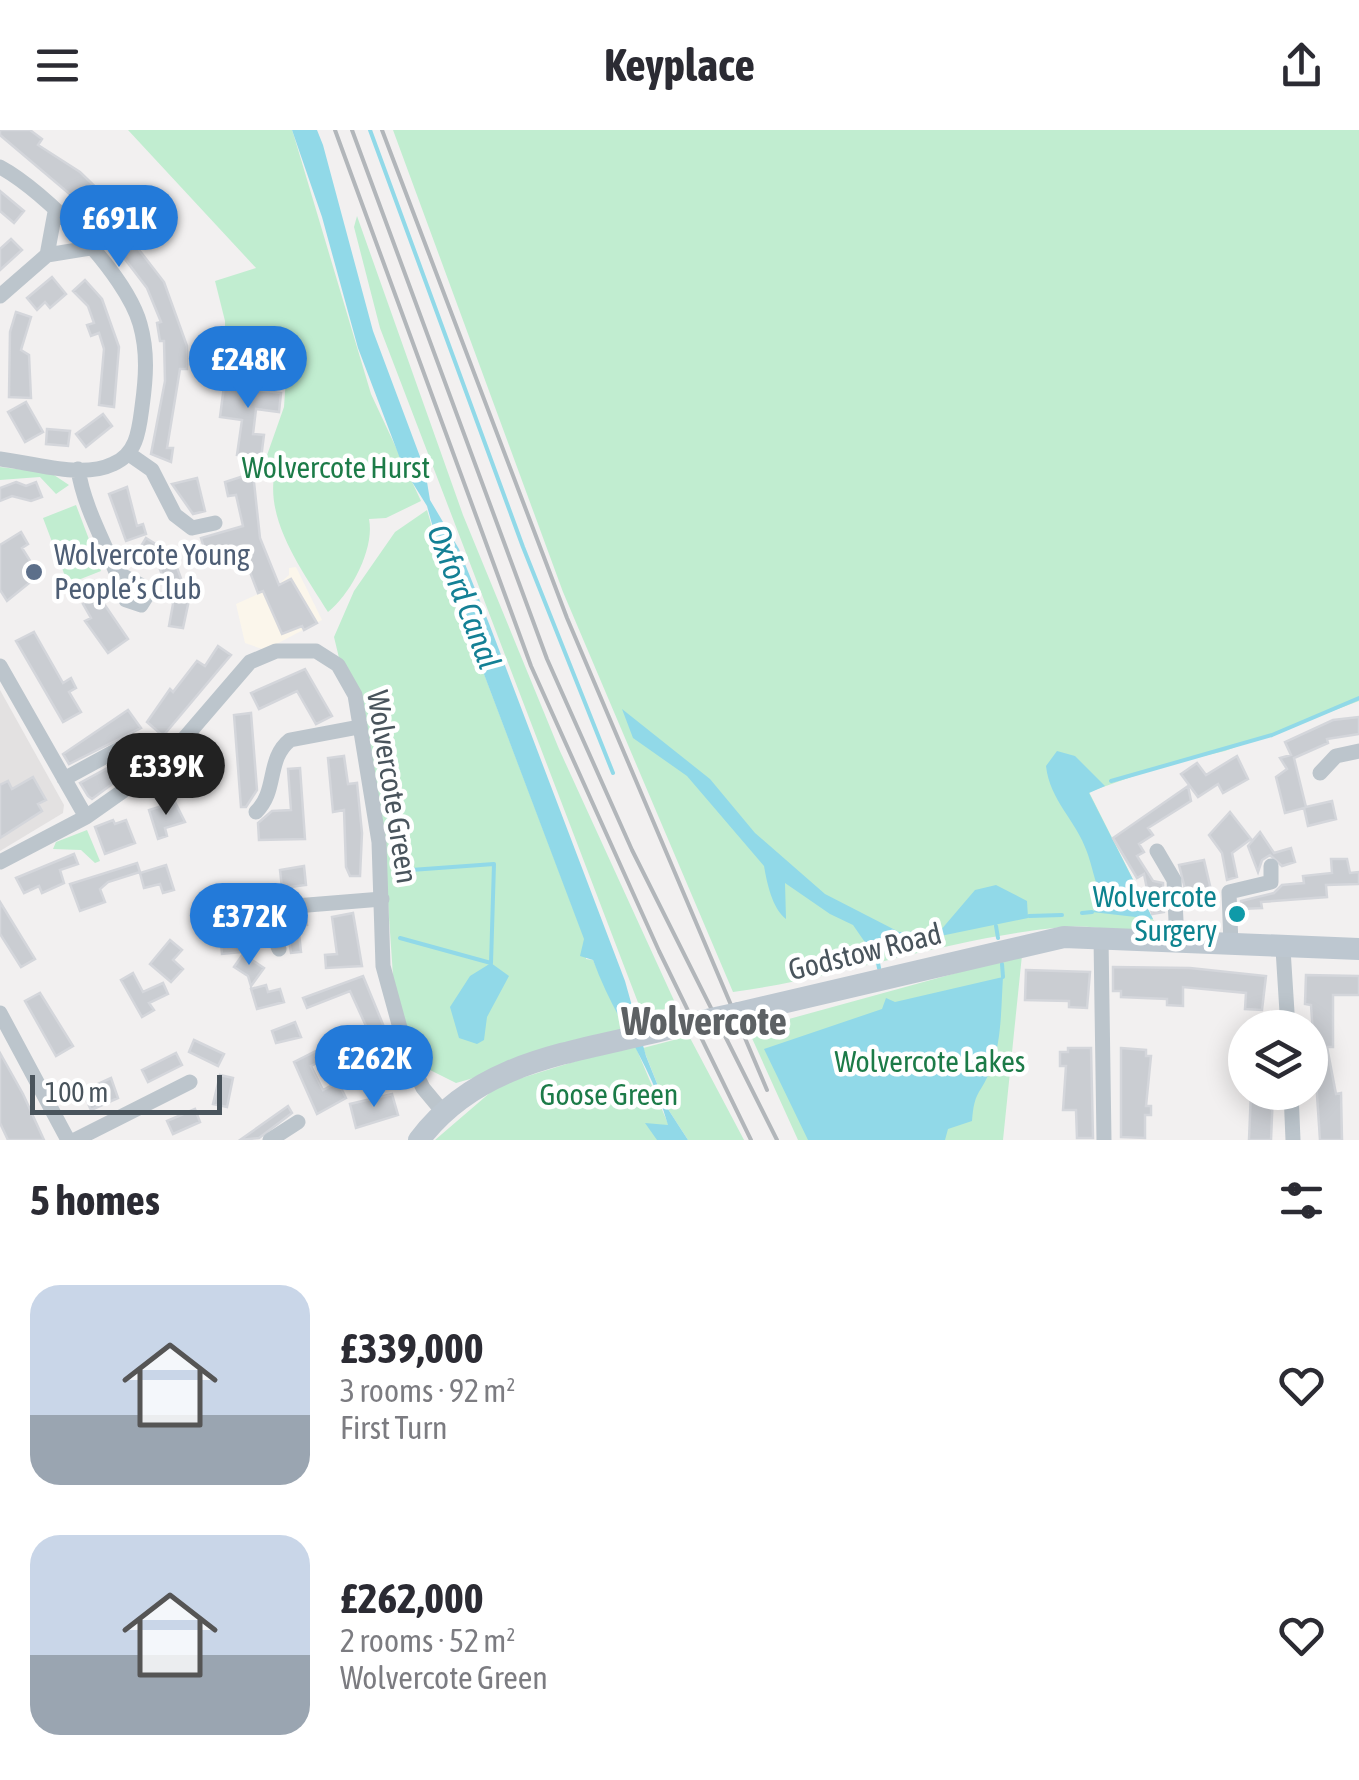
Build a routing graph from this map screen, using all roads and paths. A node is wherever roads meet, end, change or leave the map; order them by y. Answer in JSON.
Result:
{"nodes":[{"id":1,"x":0,"y":167,"type":"edge"},
{"id":2,"x":55,"y":212,"type":"junction"},
{"id":3,"x":90,"y":248,"type":"junction"},
{"id":4,"x":48,"y":255,"type":"junction"},
{"id":5,"x":0,"y":296,"type":"edge"},
{"id":6,"x":129,"y":454,"type":"junction"},
{"id":7,"x":0,"y":459,"type":"edge"},
{"id":8,"x":78,"y":469,"type":"junction"},
{"id":9,"x":215,"y":523,"type":"dead end"},
{"id":10,"x":121,"y":575,"type":"dead end"},
{"id":11,"x":0,"y":666,"type":"edge"},
{"id":12,"x":359,"y":727,"type":"junction"},
{"id":13,"x":130,"y":743,"type":"dead end"},
{"id":14,"x":1359,"y":751,"type":"edge"},
{"id":15,"x":1320,"y":773,"type":"dead end"},
{"id":16,"x":64,"y":780,"type":"junction"},
{"id":17,"x":256,"y":812,"type":"dead end"},
{"id":18,"x":86,"y":818,"type":"junction"},
{"id":19,"x":1157,"y":851,"type":"dead end"},
{"id":20,"x":0,"y":862,"type":"edge"},
{"id":21,"x":1271,"y":866,"type":"dead end"},
{"id":22,"x":382,"y":899,"type":"junction"},
{"id":23,"x":1101,"y":938,"type":"junction"},
{"id":24,"x":1177,"y":941,"type":"junction"},
{"id":25,"x":1231,"y":945,"type":"junction"},
{"id":26,"x":279,"y":949,"type":"dead end"},
{"id":27,"x":1282,"y":949,"type":"junction"},
{"id":28,"x":1359,"y":949,"type":"edge"},
{"id":29,"x":1287,"y":1010,"type":"edge"},
{"id":30,"x":0,"y":1013,"type":"edge"},
{"id":31,"x":190,"y":1082,"type":"dead end"},
{"id":32,"x":1292,"y":1110,"type":"edge"},
{"id":33,"x":443,"y":1112,"type":"junction"},
{"id":34,"x":298,"y":1122,"type":"dead end"},
{"id":35,"x":71,"y":1140,"type":"edge"},
{"id":36,"x":270,"y":1140,"type":"edge"},
{"id":37,"x":419,"y":1140,"type":"edge"},
{"id":38,"x":1104,"y":1140,"type":"edge"},
{"id":39,"x":1293,"y":1140,"type":"edge"}],
"edges":[{"from":1,"to":2,"type":"street"},
{"from":2,"to":3,"type":"street"},
{"from":2,"to":4,"type":"street"},
{"from":3,"to":4,"type":"street"},
{"from":3,"to":6,"type":"street"},
{"from":4,"to":5,"type":"street"},
{"from":6,"to":8,"type":"street"},
{"from":6,"to":9,"type":"street"},
{"from":7,"to":8,"type":"street"},
{"from":8,"to":10,"type":"street"},
{"from":11,"to":16,"type":"street"},
{"from":12,"to":17,"type":"street"},
{"from":12,"to":18,"type":"street","name":"Wolvercote Green"},
{"from":12,"to":22,"type":"street","name":"Wolvercote Green"},
{"from":13,"to":16,"type":"street"},
{"from":14,"to":15,"type":"street"},
{"from":16,"to":18,"type":"street"},
{"from":18,"to":20,"type":"street"},
{"from":19,"to":24,"type":"street"},
{"from":21,"to":25,"type":"street"},
{"from":22,"to":26,"type":"street"},
{"from":22,"to":33,"type":"street","name":"Wolvercote Green"},
{"from":23,"to":24,"type":"street","name":"Godstow Road"},
{"from":23,"to":33,"type":"street","name":"Godstow Road","bridge":true},
{"from":23,"to":38,"type":"street"},
{"from":24,"to":25,"type":"street","name":"Godstow Road"},
{"from":25,"to":27,"type":"street","name":"Godstow Road"},
{"from":27,"to":28,"type":"street","name":"Godstow Road"},
{"from":27,"to":29,"type":"street"},
{"from":30,"to":35,"type":"street"},
{"from":31,"to":35,"type":"street"},
{"from":32,"to":39,"type":"street"},
{"from":33,"to":37,"type":"street","name":"Godstow Road"},
{"from":34,"to":36,"type":"street"}]}
